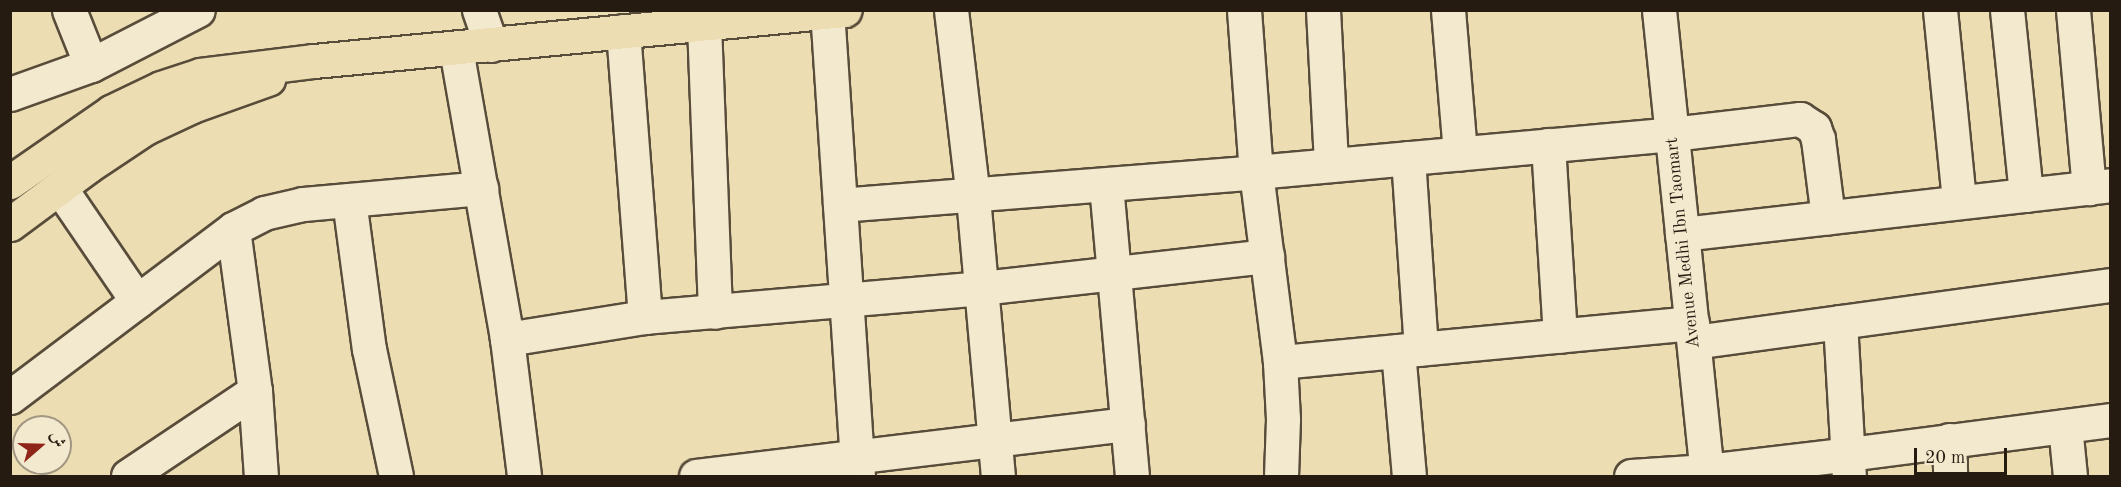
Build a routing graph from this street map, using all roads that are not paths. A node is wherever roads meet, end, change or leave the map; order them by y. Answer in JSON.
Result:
{"nodes":[{"id":1,"x":69,"y":10,"type":"edge"},
{"id":2,"x":198,"y":10,"type":"edge"},
{"id":3,"x":479,"y":10,"type":"edge"},
{"id":4,"x":951,"y":10,"type":"edge"},
{"id":5,"x":1244,"y":10,"type":"edge"},
{"id":6,"x":1323,"y":10,"type":"edge"},
{"id":7,"x":1448,"y":10,"type":"edge"},
{"id":8,"x":1659,"y":10,"type":"edge"},
{"id":9,"x":1940,"y":10,"type":"edge"},
{"id":10,"x":2007,"y":10,"type":"edge"},
{"id":11,"x":2073,"y":10,"type":"edge"},
{"id":12,"x":833,"y":11,"type":"edge"},
{"id":13,"x":704,"y":24,"type":"junction"},
{"id":14,"x":623,"y":31,"type":"junction"},
{"id":15,"x":491,"y":45,"type":"junction"},
{"id":16,"x":456,"y":49,"type":"junction"},
{"id":17,"x":314,"y":61,"type":"junction"},
{"id":18,"x":91,"y":65,"type":"junction"},
{"id":19,"x":10,"y":94,"type":"edge"},
{"id":20,"x":1672,"y":134,"type":"junction"},
{"id":21,"x":1548,"y":145,"type":"junction"},
{"id":22,"x":1460,"y":153,"type":"junction"},
{"id":23,"x":1408,"y":158,"type":"junction"},
{"id":24,"x":1331,"y":165,"type":"junction"},
{"id":25,"x":1256,"y":172,"type":"junction"},
{"id":26,"x":10,"y":182,"type":"edge"},
{"id":27,"x":1106,"y":185,"type":"junction"},
{"id":28,"x":2100,"y":187,"type":"edge"},
{"id":29,"x":60,"y":188,"type":"junction"},
{"id":30,"x":481,"y":188,"type":"junction"},
{"id":31,"x":2026,"y":195,"type":"junction"},
{"id":32,"x":973,"y":197,"type":"junction"},
{"id":33,"x":349,"y":200,"type":"junction"},
{"id":34,"x":1959,"y":202,"type":"junction"},
{"id":35,"x":840,"y":205,"type":"junction"},
{"id":36,"x":1828,"y":217,"type":"junction"},
{"id":37,"x":10,"y":224,"type":"edge"},
{"id":38,"x":232,"y":229,"type":"junction"},
{"id":39,"x":1682,"y":234,"type":"junction"},
{"id":40,"x":1267,"y":256,"type":"junction"},
{"id":41,"x":1115,"y":273,"type":"junction"},
{"id":42,"x":981,"y":288,"type":"junction"},
{"id":43,"x":2110,"y":290,"type":"edge"},
{"id":44,"x":137,"y":301,"type":"junction"},
{"id":45,"x":847,"y":301,"type":"junction"},
{"id":46,"x":716,"y":312,"type":"junction"},
{"id":47,"x":645,"y":317,"type":"junction"},
{"id":48,"x":1840,"y":322,"type":"junction"},
{"id":49,"x":1693,"y":333,"type":"junction"},
{"id":50,"x":1560,"y":336,"type":"junction"},
{"id":51,"x":507,"y":339,"type":"junction"},
{"id":52,"x":1409,"y":350,"type":"junction"},
{"id":53,"x":1280,"y":362,"type":"junction"},
{"id":54,"x":255,"y":391,"type":"junction"},
{"id":55,"x":10,"y":398,"type":"edge"},
{"id":56,"x":2110,"y":420,"type":"edge"},
{"id":57,"x":1128,"y":424,"type":"junction"},
{"id":58,"x":2065,"y":426,"type":"junction"},
{"id":59,"x":994,"y":440,"type":"junction"},
{"id":60,"x":1948,"y":440,"type":"junction"},
{"id":61,"x":1849,"y":465,"type":"edge"},
{"id":62,"x":857,"y":466,"type":"edge"},
{"id":63,"x":1707,"y":474,"type":"edge"},
{"id":64,"x":709,"y":476,"type":"edge"},
{"id":65,"x":129,"y":477,"type":"edge"},
{"id":66,"x":261,"y":477,"type":"edge"},
{"id":67,"x":396,"y":477,"type":"edge"},
{"id":68,"x":524,"y":477,"type":"edge"},
{"id":69,"x":998,"y":477,"type":"edge"},
{"id":70,"x":1132,"y":477,"type":"edge"},
{"id":71,"x":1281,"y":477,"type":"edge"},
{"id":72,"x":1409,"y":477,"type":"edge"},
{"id":73,"x":1631,"y":477,"type":"edge"},
{"id":74,"x":1950,"y":477,"type":"edge"},
{"id":75,"x":2070,"y":477,"type":"edge"}],
"edges":[{"from":1,"to":18,"type":"street"},
{"from":2,"to":18,"type":"street"},
{"from":3,"to":15,"type":"street"},
{"from":4,"to":32,"type":"street"},
{"from":5,"to":25,"type":"street"},
{"from":6,"to":24,"type":"street"},
{"from":7,"to":22,"type":"street"},
{"from":8,"to":20,"type":"street","name":"Avenue Medhi Ibn Taomart"},
{"from":9,"to":34,"type":"street"},
{"from":10,"to":31,"type":"street"},
{"from":11,"to":28,"type":"street"},
{"from":12,"to":13,"type":"main road"},
{"from":12,"to":35,"type":"street"},
{"from":13,"to":14,"type":"main road"},
{"from":13,"to":46,"type":"street"},
{"from":14,"to":15,"type":"main road"},
{"from":14,"to":47,"type":"street"},
{"from":15,"to":16,"type":"main road"},
{"from":16,"to":17,"type":"main road"},
{"from":16,"to":30,"type":"street"},
{"from":17,"to":26,"type":"main road"},
{"from":17,"to":29,"type":"main road"},
{"from":18,"to":19,"type":"street"},
{"from":20,"to":21,"type":"street"},
{"from":20,"to":36,"type":"street"},
{"from":20,"to":39,"type":"street","name":"Avenue Medhi Ibn Taomart"},
{"from":21,"to":22,"type":"street"},
{"from":21,"to":50,"type":"street"},
{"from":22,"to":23,"type":"street"},
{"from":23,"to":24,"type":"street"},
{"from":23,"to":52,"type":"street"},
{"from":24,"to":25,"type":"street"},
{"from":25,"to":27,"type":"street"},
{"from":25,"to":40,"type":"street"},
{"from":27,"to":32,"type":"street"},
{"from":27,"to":41,"type":"street"},
{"from":28,"to":31,"type":"street"},
{"from":29,"to":37,"type":"main road"},
{"from":29,"to":44,"type":"street"},
{"from":30,"to":33,"type":"street"},
{"from":30,"to":51,"type":"street"},
{"from":31,"to":34,"type":"street"},
{"from":32,"to":35,"type":"street"},
{"from":32,"to":42,"type":"street"},
{"from":33,"to":38,"type":"street"},
{"from":33,"to":67,"type":"street"},
{"from":34,"to":36,"type":"street"},
{"from":35,"to":45,"type":"street"},
{"from":36,"to":39,"type":"street"},
{"from":38,"to":44,"type":"street"},
{"from":38,"to":54,"type":"street"},
{"from":39,"to":49,"type":"street","name":"Avenue Medhi Ibn Taomart"},
{"from":40,"to":41,"type":"street"},
{"from":40,"to":53,"type":"street"},
{"from":41,"to":42,"type":"street"},
{"from":41,"to":57,"type":"street"},
{"from":42,"to":45,"type":"street"},
{"from":42,"to":59,"type":"street"},
{"from":43,"to":48,"type":"street"},
{"from":44,"to":55,"type":"street"},
{"from":45,"to":46,"type":"street"},
{"from":45,"to":62,"type":"street"},
{"from":46,"to":47,"type":"street"},
{"from":47,"to":51,"type":"street"},
{"from":48,"to":49,"type":"street"},
{"from":48,"to":61,"type":"street"},
{"from":49,"to":50,"type":"street"},
{"from":49,"to":63,"type":"street","name":"Avenue Medhi Ibn Taomart"},
{"from":50,"to":52,"type":"street"},
{"from":51,"to":68,"type":"street"},
{"from":52,"to":53,"type":"street"},
{"from":52,"to":72,"type":"street"},
{"from":53,"to":71,"type":"street"},
{"from":54,"to":65,"type":"street"},
{"from":54,"to":66,"type":"street"},
{"from":56,"to":58,"type":"street"},
{"from":57,"to":59,"type":"street"},
{"from":57,"to":70,"type":"street"},
{"from":58,"to":60,"type":"street"},
{"from":58,"to":75,"type":"street"},
{"from":59,"to":62,"type":"street"},
{"from":59,"to":69,"type":"street"},
{"from":60,"to":61,"type":"street"},
{"from":60,"to":74,"type":"street"},
{"from":61,"to":63,"type":"street"},
{"from":62,"to":64,"type":"street"},
{"from":63,"to":73,"type":"street"}]}
